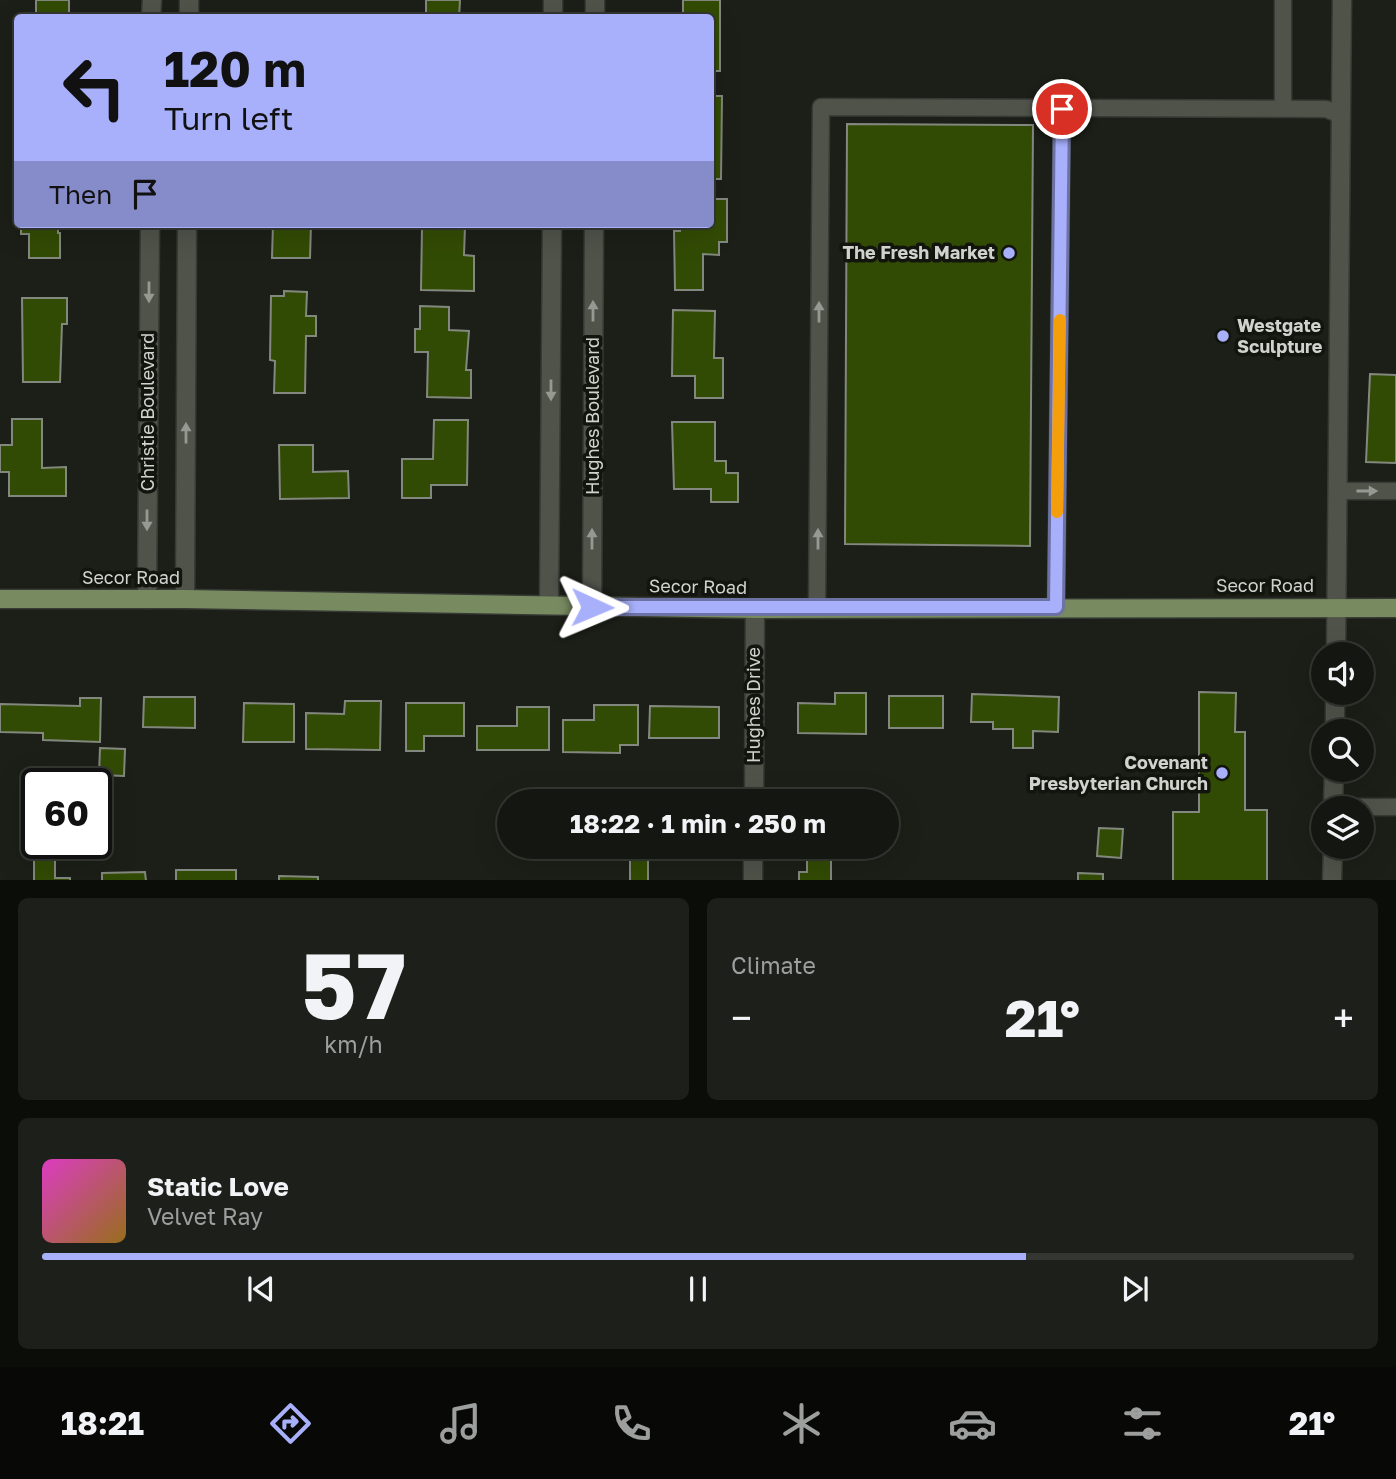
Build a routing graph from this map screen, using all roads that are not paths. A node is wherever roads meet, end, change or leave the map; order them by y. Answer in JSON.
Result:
{"nodes":[{"id":1,"x":1283,"y":0,"type":"edge"},
{"id":2,"x":1342,"y":0,"type":"edge"},
{"id":3,"x":1062,"y":109,"type":"junction"},
{"id":4,"x":1283,"y":109,"type":"junction"},
{"id":5,"x":1341,"y":115,"type":"junction"},
{"id":6,"x":150,"y":228,"type":"edge"},
{"id":7,"x":187,"y":228,"type":"edge"},
{"id":8,"x":552,"y":228,"type":"edge"},
{"id":9,"x":594,"y":228,"type":"edge"},
{"id":10,"x":1338,"y":491,"type":"junction"},
{"id":11,"x":1396,"y":491,"type":"edge"},
{"id":12,"x":0,"y":599,"type":"edge"},
{"id":13,"x":147,"y":599,"type":"junction"},
{"id":14,"x":185,"y":599,"type":"junction"},
{"id":15,"x":549,"y":603,"type":"junction"},
{"id":16,"x":592,"y":607,"type":"junction"},
{"id":17,"x":817,"y":607,"type":"junction"},
{"id":18,"x":1056,"y":607,"type":"junction"},
{"id":19,"x":1337,"y":607,"type":"junction"},
{"id":20,"x":1396,"y":608,"type":"edge"},
{"id":21,"x":755,"y":609,"type":"junction"},
{"id":22,"x":1336,"y":642,"type":"edge"},
{"id":23,"x":754,"y":789,"type":"edge"},
{"id":24,"x":1374,"y":807,"type":"edge"},
{"id":25,"x":1396,"y":807,"type":"edge"},
{"id":26,"x":753,"y":859,"type":"edge"},
{"id":27,"x":1333,"y":859,"type":"edge"},
{"id":28,"x":753,"y":880,"type":"edge"},
{"id":29,"x":1332,"y":880,"type":"edge"}],
"edges":[{"from":1,"to":4,"type":"lane"},
{"from":2,"to":5,"type":"street"},
{"from":3,"to":4,"type":"lane"},
{"from":17,"to":3,"type":"lane","one_way":true},
{"from":3,"to":18,"type":"lane"},
{"from":4,"to":5,"type":"lane"},
{"from":5,"to":10,"type":"street"},
{"from":6,"to":13,"type":"street","name":"Christie Boulevard","one_way":true},
{"from":14,"to":7,"type":"street","one_way":true},
{"from":8,"to":15,"type":"street","one_way":true},
{"from":16,"to":9,"type":"street","name":"Hughes Boulevard","one_way":true},
{"from":10,"to":11,"type":"lane","one_way":true},
{"from":10,"to":19,"type":"street"},
{"from":12,"to":13,"type":"main road","name":"Secor Road"},
{"from":13,"to":14,"type":"main road","name":"Secor Road"},
{"from":14,"to":15,"type":"main road","name":"Secor Road"},
{"from":15,"to":16,"type":"main road","name":"Secor Road"},
{"from":16,"to":21,"type":"main road","name":"Secor Road"},
{"from":17,"to":18,"type":"main road","name":"Secor Road"},
{"from":17,"to":21,"type":"main road","name":"Secor Road"},
{"from":18,"to":19,"type":"main road","name":"Secor Road"},
{"from":19,"to":20,"type":"main road","name":"Secor Road"},
{"from":19,"to":22,"type":"street"},
{"from":21,"to":23,"type":"street","name":"Hughes Drive"},
{"from":24,"to":25,"type":"lane"},
{"from":26,"to":28,"type":"street"},
{"from":27,"to":29,"type":"street"}]}
